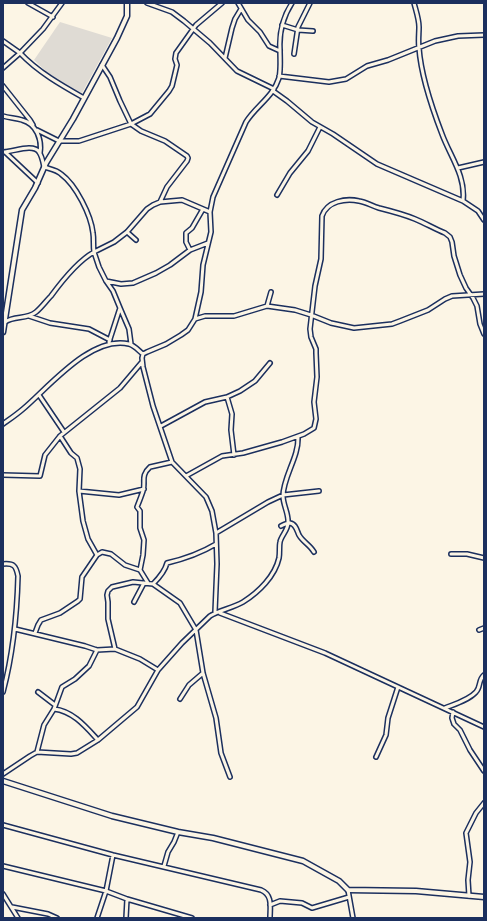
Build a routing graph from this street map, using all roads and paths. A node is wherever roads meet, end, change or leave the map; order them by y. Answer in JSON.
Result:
{"nodes":[{"id":1,"x":30,"y":3,"type":"edge"},
{"id":2,"x":62,"y":3,"type":"edge"},
{"id":3,"x":127,"y":3,"type":"edge"},
{"id":4,"x":147,"y":3,"type":"edge"},
{"id":5,"x":157,"y":3,"type":"edge"},
{"id":6,"x":222,"y":3,"type":"edge"},
{"id":7,"x":238,"y":3,"type":"edge"},
{"id":8,"x":292,"y":3,"type":"edge"},
{"id":9,"x":310,"y":3,"type":"edge"},
{"id":10,"x":414,"y":3,"type":"edge"},
{"id":11,"x":163,"y":8,"type":"junction"},
{"id":12,"x":241,"y":9,"type":"junction"},
{"id":13,"x":53,"y":17,"type":"junction"},
{"id":14,"x":282,"y":25,"type":"junction"},
{"id":15,"x":193,"y":29,"type":"junction"},
{"id":16,"x":298,"y":30,"type":"junction"},
{"id":17,"x":313,"y":31,"type":"dead end"},
{"id":18,"x":484,"y":35,"type":"edge"},
{"id":19,"x":3,"y":41,"type":"edge"},
{"id":20,"x":418,"y":48,"type":"junction"},
{"id":21,"x":280,"y":51,"type":"junction"},
{"id":22,"x":20,"y":53,"type":"junction"},
{"id":23,"x":294,"y":54,"type":"dead end"},
{"id":24,"x":225,"y":58,"type":"junction"},
{"id":25,"x":102,"y":65,"type":"junction"},
{"id":26,"x":3,"y":68,"type":"edge"},
{"id":27,"x":279,"y":76,"type":"junction"},
{"id":28,"x":3,"y":86,"type":"edge"},
{"id":29,"x":274,"y":90,"type":"junction"},
{"id":30,"x":84,"y":98,"type":"junction"},
{"id":31,"x":3,"y":116,"type":"edge"},
{"id":32,"x":131,"y":124,"type":"junction"},
{"id":33,"x":34,"y":127,"type":"junction"},
{"id":34,"x":320,"y":127,"type":"junction"},
{"id":35,"x":37,"y":130,"type":"junction"},
{"id":36,"x":60,"y":141,"type":"junction"},
{"id":37,"x":4,"y":152,"type":"edge"},
{"id":38,"x":40,"y":153,"type":"junction"},
{"id":39,"x":484,"y":162,"type":"edge"},
{"id":40,"x":44,"y":167,"type":"junction"},
{"id":41,"x":458,"y":168,"type":"junction"},
{"id":42,"x":38,"y":183,"type":"junction"},
{"id":43,"x":277,"y":195,"type":"dead end"},
{"id":44,"x":463,"y":201,"type":"junction"},
{"id":45,"x":160,"y":202,"type":"junction"},
{"id":46,"x":203,"y":209,"type":"junction"},
{"id":47,"x":210,"y":212,"type":"junction"},
{"id":48,"x":484,"y":220,"type":"edge"},
{"id":49,"x":128,"y":232,"type":"junction"},
{"id":50,"x":136,"y":240,"type":"dead end"},
{"id":51,"x":208,"y":243,"type":"junction"},
{"id":52,"x":190,"y":250,"type":"junction"},
{"id":53,"x":94,"y":252,"type":"junction"},
{"id":54,"x":106,"y":281,"type":"junction"},
{"id":55,"x":271,"y":292,"type":"dead end"},
{"id":56,"x":484,"y":294,"type":"edge"},
{"id":57,"x":471,"y":295,"type":"junction"},
{"id":58,"x":268,"y":306,"type":"junction"},
{"id":59,"x":120,"y":308,"type":"junction"},
{"id":60,"x":311,"y":315,"type":"junction"},
{"id":61,"x":29,"y":316,"type":"junction"},
{"id":62,"x":195,"y":319,"type":"junction"},
{"id":63,"x":4,"y":322,"type":"edge"},
{"id":64,"x":3,"y":332,"type":"edge"},
{"id":65,"x":484,"y":334,"type":"edge"},
{"id":66,"x":109,"y":342,"type":"junction"},
{"id":67,"x":131,"y":344,"type":"junction"},
{"id":68,"x":144,"y":354,"type":"junction"},
{"id":69,"x":142,"y":362,"type":"junction"},
{"id":70,"x":270,"y":363,"type":"dead end"},
{"id":71,"x":38,"y":395,"type":"junction"},
{"id":72,"x":227,"y":397,"type":"junction"},
{"id":73,"x":3,"y":424,"type":"edge"},
{"id":74,"x":161,"y":426,"type":"junction"},
{"id":75,"x":64,"y":432,"type":"junction"},
{"id":76,"x":60,"y":436,"type":"junction"},
{"id":77,"x":298,"y":437,"type":"junction"},
{"id":78,"x":234,"y":454,"type":"junction"},
{"id":79,"x":172,"y":462,"type":"junction"},
{"id":80,"x":3,"y":475,"type":"edge"},
{"id":81,"x":186,"y":476,"type":"junction"},
{"id":82,"x":144,"y":489,"type":"junction"},
{"id":83,"x":79,"y":491,"type":"junction"},
{"id":84,"x":319,"y":491,"type":"dead end"},
{"id":85,"x":283,"y":495,"type":"junction"},
{"id":86,"x":288,"y":523,"type":"junction"},
{"id":87,"x":281,"y":526,"type":"dead end"},
{"id":88,"x":216,"y":533,"type":"junction"},
{"id":89,"x":216,"y":544,"type":"junction"},
{"id":90,"x":314,"y":552,"type":"dead end"},
{"id":91,"x":451,"y":554,"type":"dead end"},
{"id":92,"x":97,"y":555,"type":"junction"},
{"id":93,"x":484,"y":558,"type":"edge"},
{"id":94,"x":3,"y":564,"type":"edge"},
{"id":95,"x":140,"y":570,"type":"junction"},
{"id":96,"x":146,"y":583,"type":"junction"},
{"id":97,"x":153,"y":584,"type":"junction"},
{"id":98,"x":134,"y":602,"type":"dead end"},
{"id":99,"x":217,"y":612,"type":"junction"},
{"id":100,"x":484,"y":628,"type":"edge"},
{"id":101,"x":15,"y":629,"type":"junction"},
{"id":102,"x":196,"y":630,"type":"junction"},
{"id":103,"x":479,"y":630,"type":"dead end"},
{"id":104,"x":35,"y":633,"type":"junction"},
{"id":105,"x":115,"y":649,"type":"junction"},
{"id":106,"x":97,"y":650,"type":"junction"},
{"id":107,"x":158,"y":670,"type":"junction"},
{"id":108,"x":203,"y":673,"type":"junction"},
{"id":109,"x":484,"y":676,"type":"edge"},
{"id":110,"x":398,"y":687,"type":"junction"},
{"id":111,"x":3,"y":692,"type":"edge"},
{"id":112,"x":38,"y":692,"type":"dead end"},
{"id":113,"x":180,"y":699,"type":"dead end"},
{"id":114,"x":55,"y":707,"type":"junction"},
{"id":115,"x":445,"y":708,"type":"junction"},
{"id":116,"x":453,"y":712,"type":"junction"},
{"id":117,"x":484,"y":727,"type":"edge"},
{"id":118,"x":98,"y":740,"type":"junction"},
{"id":119,"x":37,"y":752,"type":"junction"},
{"id":120,"x":376,"y":756,"type":"dead end"},
{"id":121,"x":484,"y":771,"type":"edge"},
{"id":122,"x":3,"y":774,"type":"edge"},
{"id":123,"x":230,"y":777,"type":"dead end"},
{"id":124,"x":3,"y":781,"type":"edge"},
{"id":125,"x":484,"y":803,"type":"edge"},
{"id":126,"x":3,"y":825,"type":"edge"},
{"id":127,"x":178,"y":832,"type":"junction"},
{"id":128,"x":113,"y":855,"type":"junction"},
{"id":129,"x":3,"y":866,"type":"edge"},
{"id":130,"x":164,"y":866,"type":"junction"},
{"id":131,"x":348,"y":890,"type":"junction"},
{"id":132,"x":106,"y":891,"type":"junction"},
{"id":133,"x":3,"y":894,"type":"edge"},
{"id":134,"x":469,"y":896,"type":"junction"},
{"id":135,"x":349,"y":897,"type":"junction"},
{"id":136,"x":484,"y":897,"type":"edge"},
{"id":137,"x":127,"y":899,"type":"junction"},
{"id":138,"x":270,"y":905,"type":"junction"},
{"id":139,"x":12,"y":907,"type":"junction"},
{"id":140,"x":18,"y":918,"type":"edge"},
{"id":141,"x":57,"y":918,"type":"edge"},
{"id":142,"x":97,"y":918,"type":"edge"},
{"id":143,"x":126,"y":918,"type":"edge"},
{"id":144,"x":192,"y":918,"type":"edge"},
{"id":145,"x":270,"y":918,"type":"edge"},
{"id":146,"x":353,"y":918,"type":"edge"}],
"edges":[{"from":1,"to":13,"type":"street"},
{"from":2,"to":13,"type":"street"},
{"from":3,"to":25,"type":"street"},
{"from":4,"to":11,"type":"street"},
{"from":5,"to":11,"type":"street"},
{"from":6,"to":15,"type":"street"},
{"from":7,"to":12,"type":"street"},
{"from":8,"to":14,"type":"street"},
{"from":9,"to":16,"type":"street"},
{"from":10,"to":20,"type":"street"},
{"from":11,"to":15,"type":"street"},
{"from":12,"to":21,"type":"street"},
{"from":12,"to":24,"type":"street"},
{"from":13,"to":22,"type":"street"},
{"from":14,"to":16,"type":"street"},
{"from":14,"to":21,"type":"street"},
{"from":15,"to":24,"type":"street"},
{"from":15,"to":32,"type":"street"},
{"from":16,"to":17,"type":"street"},
{"from":16,"to":23,"type":"street"},
{"from":18,"to":20,"type":"street"},
{"from":19,"to":22,"type":"street"},
{"from":20,"to":27,"type":"street"},
{"from":20,"to":41,"type":"street"},
{"from":21,"to":27,"type":"street"},
{"from":22,"to":26,"type":"street"},
{"from":22,"to":30,"type":"street"},
{"from":24,"to":29,"type":"street"},
{"from":25,"to":30,"type":"street"},
{"from":25,"to":32,"type":"street"},
{"from":27,"to":29,"type":"street"},
{"from":28,"to":33,"type":"street"},
{"from":29,"to":34,"type":"street"},
{"from":29,"to":47,"type":"street"},
{"from":30,"to":36,"type":"street"},
{"from":31,"to":33,"type":"street"},
{"from":32,"to":36,"type":"street"},
{"from":32,"to":45,"type":"street"},
{"from":33,"to":35,"type":"street"},
{"from":34,"to":43,"type":"street"},
{"from":34,"to":44,"type":"street"},
{"from":35,"to":36,"type":"street"},
{"from":35,"to":38,"type":"street"},
{"from":36,"to":40,"type":"street"},
{"from":37,"to":38,"type":"street"},
{"from":37,"to":42,"type":"street"},
{"from":38,"to":40,"type":"street"},
{"from":39,"to":41,"type":"street"},
{"from":40,"to":42,"type":"street"},
{"from":40,"to":53,"type":"street"},
{"from":41,"to":44,"type":"street"},
{"from":42,"to":63,"type":"street"},
{"from":44,"to":48,"type":"street"},
{"from":45,"to":46,"type":"street"},
{"from":45,"to":49,"type":"street"},
{"from":46,"to":47,"type":"street"},
{"from":46,"to":52,"type":"street"},
{"from":47,"to":51,"type":"street"},
{"from":49,"to":50,"type":"street"},
{"from":49,"to":53,"type":"street"},
{"from":51,"to":52,"type":"street"},
{"from":51,"to":62,"type":"street"},
{"from":52,"to":54,"type":"street"},
{"from":53,"to":54,"type":"street"},
{"from":53,"to":61,"type":"street"},
{"from":54,"to":59,"type":"street"},
{"from":55,"to":58,"type":"street"},
{"from":56,"to":57,"type":"street"},
{"from":57,"to":60,"type":"street"},
{"from":57,"to":60,"type":"street"},
{"from":57,"to":65,"type":"street"},
{"from":58,"to":60,"type":"street"},
{"from":58,"to":62,"type":"street"},
{"from":59,"to":66,"type":"street"},
{"from":59,"to":67,"type":"street"},
{"from":60,"to":77,"type":"street"},
{"from":61,"to":63,"type":"street"},
{"from":61,"to":66,"type":"street"},
{"from":62,"to":68,"type":"street"},
{"from":63,"to":64,"type":"street"},
{"from":66,"to":67,"type":"street"},
{"from":66,"to":71,"type":"street"},
{"from":67,"to":68,"type":"street"},
{"from":68,"to":69,"type":"street"},
{"from":69,"to":74,"type":"street"},
{"from":69,"to":75,"type":"street"},
{"from":70,"to":72,"type":"street"},
{"from":71,"to":73,"type":"street"},
{"from":71,"to":75,"type":"street"},
{"from":72,"to":74,"type":"street"},
{"from":72,"to":78,"type":"street"},
{"from":74,"to":79,"type":"street"},
{"from":75,"to":76,"type":"street"},
{"from":76,"to":80,"type":"street"},
{"from":76,"to":83,"type":"street"},
{"from":77,"to":78,"type":"street"},
{"from":77,"to":85,"type":"street"},
{"from":78,"to":81,"type":"street"},
{"from":79,"to":81,"type":"street"},
{"from":79,"to":82,"type":"street"},
{"from":81,"to":88,"type":"street"},
{"from":82,"to":83,"type":"street"},
{"from":82,"to":95,"type":"street"},
{"from":83,"to":92,"type":"street"},
{"from":84,"to":85,"type":"street"},
{"from":85,"to":86,"type":"street"},
{"from":85,"to":88,"type":"street"},
{"from":86,"to":87,"type":"street"},
{"from":86,"to":90,"type":"street"},
{"from":86,"to":99,"type":"street"},
{"from":88,"to":89,"type":"street"},
{"from":89,"to":97,"type":"street"},
{"from":89,"to":99,"type":"street"},
{"from":91,"to":93,"type":"street"},
{"from":92,"to":95,"type":"street"},
{"from":92,"to":104,"type":"street"},
{"from":94,"to":101,"type":"street"},
{"from":95,"to":96,"type":"street"},
{"from":96,"to":97,"type":"street"},
{"from":96,"to":98,"type":"street"},
{"from":96,"to":105,"type":"street"},
{"from":97,"to":102,"type":"street"},
{"from":99,"to":102,"type":"street"},
{"from":99,"to":110,"type":"street"},
{"from":100,"to":103,"type":"street"},
{"from":101,"to":104,"type":"street"},
{"from":101,"to":111,"type":"street"},
{"from":102,"to":107,"type":"street"},
{"from":102,"to":108,"type":"street"},
{"from":104,"to":106,"type":"street"},
{"from":105,"to":106,"type":"street"},
{"from":105,"to":107,"type":"street"},
{"from":106,"to":114,"type":"street"},
{"from":107,"to":118,"type":"street"},
{"from":108,"to":113,"type":"street"},
{"from":108,"to":123,"type":"street"},
{"from":109,"to":115,"type":"street"},
{"from":110,"to":115,"type":"street"},
{"from":110,"to":120,"type":"street"},
{"from":112,"to":114,"type":"street"},
{"from":114,"to":118,"type":"street"},
{"from":114,"to":119,"type":"street"},
{"from":115,"to":116,"type":"street"},
{"from":116,"to":117,"type":"street"},
{"from":116,"to":121,"type":"street"},
{"from":118,"to":119,"type":"street"},
{"from":119,"to":122,"type":"street"},
{"from":124,"to":127,"type":"street"},
{"from":125,"to":134,"type":"street"},
{"from":126,"to":128,"type":"street"},
{"from":127,"to":130,"type":"street"},
{"from":127,"to":131,"type":"street"},
{"from":128,"to":130,"type":"street"},
{"from":128,"to":132,"type":"street"},
{"from":129,"to":132,"type":"street"},
{"from":130,"to":138,"type":"street"},
{"from":131,"to":134,"type":"street"},
{"from":131,"to":135,"type":"street"},
{"from":132,"to":137,"type":"street"},
{"from":132,"to":142,"type":"street"},
{"from":133,"to":139,"type":"street"},
{"from":134,"to":136,"type":"street"},
{"from":135,"to":138,"type":"street"},
{"from":135,"to":146,"type":"street"},
{"from":137,"to":143,"type":"street"},
{"from":137,"to":144,"type":"street"},
{"from":138,"to":145,"type":"street"},
{"from":139,"to":140,"type":"street"},
{"from":139,"to":141,"type":"street"}]}
